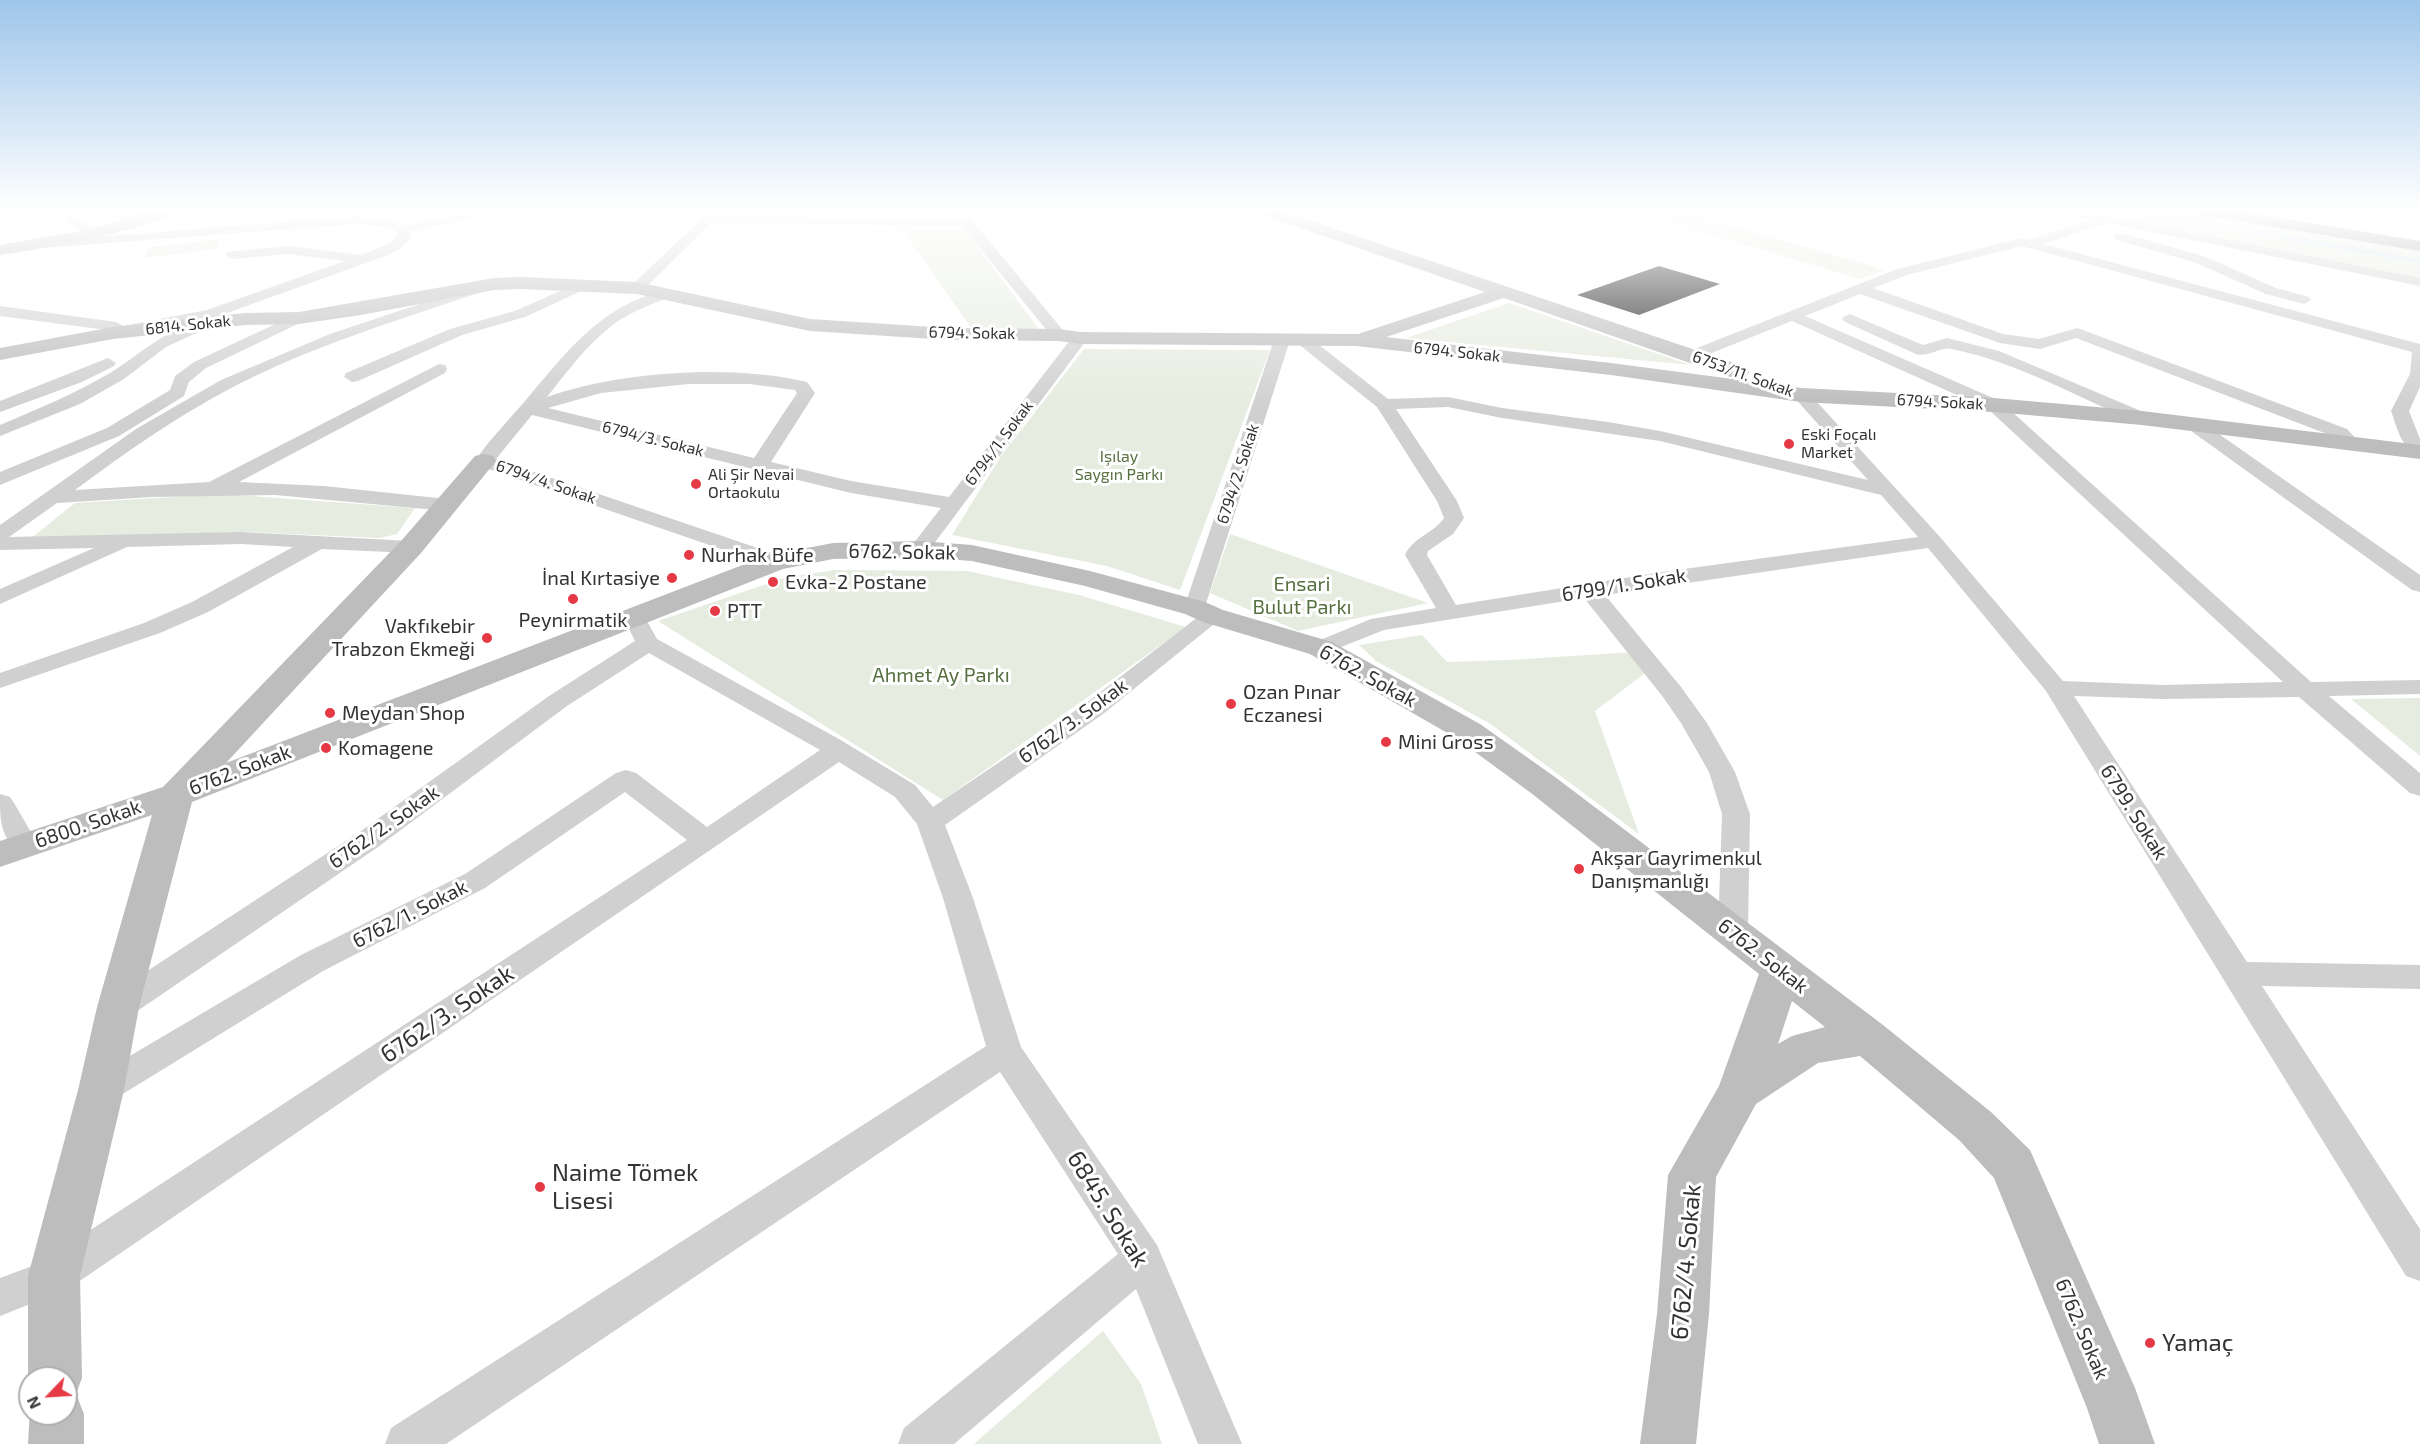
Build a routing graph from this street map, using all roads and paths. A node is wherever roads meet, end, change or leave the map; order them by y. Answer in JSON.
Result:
{"nodes":[{"id":1,"x":319,"y":275,"type":"edge"},
{"id":2,"x":650,"y":275,"type":"edge"},
{"id":3,"x":1010,"y":275,"type":"edge"},
{"id":4,"x":1455,"y":275,"type":"edge"},
{"id":5,"x":1477,"y":275,"type":"edge"},
{"id":6,"x":1894,"y":275,"type":"edge"},
{"id":7,"x":2145,"y":275,"type":"edge"},
{"id":8,"x":2236,"y":275,"type":"edge"},
{"id":9,"x":2383,"y":275,"type":"edge"},
{"id":10,"x":2420,"y":282,"type":"edge"},
{"id":11,"x":494,"y":284,"type":"junction"},
{"id":12,"x":585,"y":284,"type":"junction"},
{"id":13,"x":638,"y":288,"type":"junction"},
{"id":14,"x":1858,"y":288,"type":"junction"},
{"id":15,"x":1504,"y":292,"type":"junction"},
{"id":16,"x":666,"y":294,"type":"junction"},
{"id":17,"x":2317,"y":303,"type":"dead end"},
{"id":18,"x":0,"y":310,"type":"edge"},
{"id":19,"x":1791,"y":315,"type":"junction"},
{"id":20,"x":299,"y":318,"type":"junction"},
{"id":21,"x":1850,"y":319,"type":"dead end"},
{"id":22,"x":209,"y":322,"type":"junction"},
{"id":23,"x":113,"y":333,"type":"junction"},
{"id":24,"x":1059,"y":335,"type":"junction"},
{"id":25,"x":1080,"y":338,"type":"junction"},
{"id":26,"x":1293,"y":340,"type":"junction"},
{"id":27,"x":1356,"y":340,"type":"junction"},
{"id":28,"x":24,"y":350,"type":"junction"},
{"id":29,"x":2420,"y":350,"type":"edge"},
{"id":30,"x":1703,"y":351,"type":"junction"},
{"id":31,"x":0,"y":354,"type":"edge"},
{"id":32,"x":0,"y":360,"type":"edge"},
{"id":33,"x":110,"y":361,"type":"dead end"},
{"id":34,"x":439,"y":369,"type":"dead end"},
{"id":35,"x":352,"y":377,"type":"dead end"},
{"id":36,"x":1801,"y":395,"type":"junction"},
{"id":37,"x":1384,"y":404,"type":"junction"},
{"id":38,"x":1994,"y":405,"type":"junction"},
{"id":39,"x":0,"y":407,"type":"edge"},
{"id":40,"x":529,"y":409,"type":"junction"},
{"id":41,"x":2400,"y":411,"type":"junction"},
{"id":42,"x":2142,"y":417,"type":"junction"},
{"id":43,"x":2420,"y":422,"type":"edge"},
{"id":44,"x":2193,"y":424,"type":"junction"},
{"id":45,"x":0,"y":431,"type":"edge"},
{"id":46,"x":2352,"y":444,"type":"junction"},
{"id":47,"x":2420,"y":450,"type":"edge"},
{"id":48,"x":484,"y":461,"type":"junction"},
{"id":49,"x":759,"y":465,"type":"junction"},
{"id":50,"x":0,"y":478,"type":"edge"},
{"id":51,"x":212,"y":488,"type":"junction"},
{"id":52,"x":1888,"y":491,"type":"junction"},
{"id":53,"x":54,"y":497,"type":"junction"},
{"id":54,"x":953,"y":504,"type":"junction"},
{"id":55,"x":447,"y":505,"type":"junction"},
{"id":56,"x":0,"y":534,"type":"edge"},
{"id":57,"x":130,"y":540,"type":"junction"},
{"id":58,"x":320,"y":541,"type":"junction"},
{"id":59,"x":1933,"y":541,"type":"junction"},
{"id":60,"x":0,"y":544,"type":"edge"},
{"id":61,"x":411,"y":547,"type":"junction"},
{"id":62,"x":920,"y":549,"type":"junction"},
{"id":63,"x":776,"y":562,"type":"junction"},
{"id":64,"x":2420,"y":585,"type":"edge"},
{"id":65,"x":1589,"y":590,"type":"junction"},
{"id":66,"x":0,"y":597,"type":"edge"},
{"id":67,"x":1204,"y":612,"type":"junction"},
{"id":68,"x":1450,"y":612,"type":"junction"},
{"id":69,"x":641,"y":630,"type":"junction"},
{"id":70,"x":1321,"y":648,"type":"junction"},
{"id":71,"x":0,"y":681,"type":"edge"},
{"id":72,"x":2420,"y":687,"type":"edge"},
{"id":73,"x":2056,"y":688,"type":"junction"},
{"id":74,"x":2305,"y":689,"type":"junction"},
{"id":75,"x":838,"y":750,"type":"junction"},
{"id":76,"x":2420,"y":787,"type":"edge"},
{"id":77,"x":176,"y":795,"type":"junction"},
{"id":78,"x":0,"y":803,"type":"edge"},
{"id":79,"x":930,"y":822,"type":"junction"},
{"id":80,"x":706,"y":841,"type":"junction"},
{"id":81,"x":12,"y":850,"type":"edge"},
{"id":82,"x":1733,"y":932,"type":"junction"},
{"id":83,"x":1780,"y":970,"type":"junction"},
{"id":84,"x":2237,"y":974,"type":"junction"},
{"id":85,"x":2420,"y":977,"type":"edge"},
{"id":86,"x":118,"y":1007,"type":"junction"},
{"id":87,"x":1868,"y":1037,"type":"junction"},
{"id":88,"x":1005,"y":1051,"type":"junction"},
{"id":89,"x":101,"y":1090,"type":"junction"},
{"id":90,"x":1740,"y":1090,"type":"junction"},
{"id":91,"x":2410,"y":1232,"type":"edge"},
{"id":92,"x":1143,"y":1258,"type":"junction"},
{"id":93,"x":2420,"y":1263,"type":"edge"},
{"id":94,"x":54,"y":1276,"type":"junction"},
{"id":95,"x":0,"y":1297,"type":"edge"},
{"id":96,"x":55,"y":1366,"type":"edge"},
{"id":97,"x":56,"y":1426,"type":"edge"},
{"id":98,"x":2117,"y":1432,"type":"edge"},
{"id":99,"x":56,"y":1444,"type":"edge"},
{"id":100,"x":407,"y":1444,"type":"edge"},
{"id":101,"x":920,"y":1444,"type":"edge"},
{"id":102,"x":1220,"y":1444,"type":"edge"},
{"id":103,"x":1668,"y":1444,"type":"edge"}],
"edges":[{"from":1,"to":23,"type":"street"},
{"from":2,"to":13,"type":"street"},
{"from":3,"to":24,"type":"street"},
{"from":4,"to":15,"type":"street","name":"6753/11. Sokak"},
{"from":5,"to":30,"type":"street","name":"6753/11. Sokak"},
{"from":6,"to":14,"type":"street"},
{"from":7,"to":29,"type":"street"},
{"from":8,"to":17,"type":"street"},
{"from":9,"to":10,"type":"street"},
{"from":11,"to":12,"type":"street","name":"6794. Sokak"},
{"from":11,"to":20,"type":"street","name":"6814. Sokak"},
{"from":11,"to":53,"type":"street"},
{"from":12,"to":13,"type":"street","name":"6794. Sokak"},
{"from":12,"to":35,"type":"street"},
{"from":13,"to":16,"type":"street","name":"6794. Sokak"},
{"from":14,"to":19,"type":"street"},
{"from":14,"to":46,"type":"street"},
{"from":15,"to":27,"type":"street"},
{"from":15,"to":36,"type":"street","name":"6753/11. Sokak"},
{"from":16,"to":24,"type":"street","name":"6794. Sokak"},
{"from":16,"to":40,"type":"street","name":"6794/4. Sokak"},
{"from":18,"to":23,"type":"street"},
{"from":19,"to":30,"type":"street"},
{"from":19,"to":38,"type":"street"},
{"from":20,"to":22,"type":"street","name":"6814. Sokak"},
{"from":20,"to":50,"type":"street"},
{"from":21,"to":42,"type":"street"},
{"from":22,"to":23,"type":"street","name":"6814. Sokak"},
{"from":22,"to":45,"type":"street"},
{"from":23,"to":28,"type":"street","name":"6814. Sokak"},
{"from":24,"to":25,"type":"street","name":"6794. Sokak"},
{"from":25,"to":26,"type":"street","name":"6794. Sokak"},
{"from":25,"to":54,"type":"street","name":"6794/1. Sokak"},
{"from":26,"to":27,"type":"street","name":"6794. Sokak"},
{"from":26,"to":37,"type":"street"},
{"from":26,"to":67,"type":"street","name":"6794/2. Sokak"},
{"from":27,"to":36,"type":"street","name":"6794. Sokak"},
{"from":28,"to":31,"type":"street","name":"6814. Sokak"},
{"from":28,"to":32,"type":"street","name":"6814. Sokak"},
{"from":29,"to":41,"type":"street"},
{"from":30,"to":36,"type":"street","name":"6753/11. Sokak"},
{"from":33,"to":39,"type":"street"},
{"from":34,"to":51,"type":"street"},
{"from":36,"to":38,"type":"street","name":"6794. Sokak"},
{"from":36,"to":52,"type":"street","name":"6799. Sokak"},
{"from":37,"to":52,"type":"street"},
{"from":37,"to":68,"type":"street"},
{"from":38,"to":42,"type":"street","name":"6794. Sokak"},
{"from":38,"to":74,"type":"street"},
{"from":40,"to":48,"type":"street","name":"6794/4. Sokak"},
{"from":40,"to":49,"type":"street","name":"6794/3. Sokak"},
{"from":40,"to":49,"type":"street"},
{"from":41,"to":43,"type":"street"},
{"from":41,"to":47,"type":"street"},
{"from":42,"to":44,"type":"street","name":"6794. Sokak"},
{"from":44,"to":46,"type":"street","name":"6794. Sokak"},
{"from":44,"to":64,"type":"street"},
{"from":46,"to":47,"type":"street","name":"6794. Sokak"},
{"from":48,"to":55,"type":"street"},
{"from":48,"to":63,"type":"street","name":"6794/4. Sokak"},
{"from":49,"to":54,"type":"street","name":"6794/3. Sokak"},
{"from":51,"to":53,"type":"street"},
{"from":51,"to":55,"type":"street"},
{"from":52,"to":59,"type":"street","name":"6799. Sokak"},
{"from":53,"to":56,"type":"street"},
{"from":54,"to":62,"type":"street","name":"6794/1. Sokak"},
{"from":55,"to":61,"type":"street"},
{"from":57,"to":58,"type":"street"},
{"from":57,"to":60,"type":"street"},
{"from":57,"to":66,"type":"street"},
{"from":58,"to":61,"type":"street"},
{"from":58,"to":71,"type":"street"},
{"from":59,"to":65,"type":"street","name":"6799/1. Sokak"},
{"from":59,"to":73,"type":"street","name":"6799. Sokak"},
{"from":61,"to":77,"type":"street"},
{"from":62,"to":63,"type":"street","name":"6762. Sokak"},
{"from":62,"to":67,"type":"street","name":"6762. Sokak"},
{"from":63,"to":69,"type":"street","name":"6762. Sokak"},
{"from":65,"to":68,"type":"street","name":"6799/1. Sokak"},
{"from":65,"to":82,"type":"street"},
{"from":67,"to":70,"type":"street","name":"6762. Sokak"},
{"from":67,"to":79,"type":"street","name":"6762/3. Sokak"},
{"from":68,"to":70,"type":"street","name":"6799/1. Sokak"},
{"from":69,"to":75,"type":"street","name":"6845. Sokak"},
{"from":69,"to":77,"type":"street","name":"6762. Sokak"},
{"from":69,"to":86,"type":"street","name":"6762/2. Sokak"},
{"from":70,"to":82,"type":"street","name":"6762. Sokak"},
{"from":72,"to":74,"type":"street"},
{"from":73,"to":74,"type":"street"},
{"from":73,"to":84,"type":"street","name":"6799. Sokak"},
{"from":74,"to":76,"type":"street"},
{"from":75,"to":79,"type":"street","name":"6845. Sokak"},
{"from":75,"to":80,"type":"street","name":"6762/3. Sokak"},
{"from":77,"to":81,"type":"street","name":"6800. Sokak"},
{"from":77,"to":86,"type":"street"},
{"from":78,"to":81,"type":"street"},
{"from":79,"to":88,"type":"street","name":"6845. Sokak"},
{"from":80,"to":89,"type":"street","name":"6762/1. Sokak"},
{"from":80,"to":94,"type":"street","name":"6762/3. Sokak"},
{"from":82,"to":83,"type":"street","name":"6762. Sokak"},
{"from":83,"to":87,"type":"street","name":"6762. Sokak"},
{"from":83,"to":90,"type":"street","name":"6762/4. Sokak"},
{"from":84,"to":85,"type":"street"},
{"from":84,"to":91,"type":"street","name":"6799. Sokak"},
{"from":86,"to":89,"type":"street"},
{"from":87,"to":90,"type":"street","name":"6762/4. Sokak"},
{"from":87,"to":98,"type":"street","name":"6762. Sokak"},
{"from":88,"to":92,"type":"street","name":"6845. Sokak"},
{"from":88,"to":100,"type":"street"},
{"from":89,"to":94,"type":"street"},
{"from":90,"to":103,"type":"street","name":"6762/4. Sokak"},
{"from":91,"to":93,"type":"street","name":"6799. Sokak"},
{"from":92,"to":101,"type":"street"},
{"from":92,"to":102,"type":"street","name":"6845. Sokak"},
{"from":94,"to":95,"type":"street","name":"6762/3. Sokak"},
{"from":94,"to":96,"type":"street"},
{"from":97,"to":99,"type":"street"}]}
